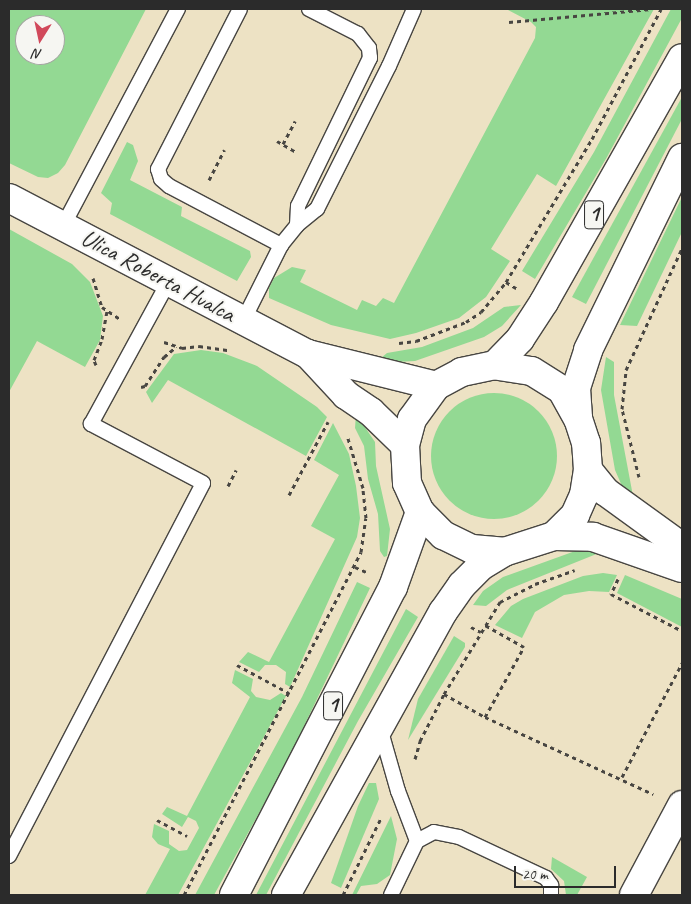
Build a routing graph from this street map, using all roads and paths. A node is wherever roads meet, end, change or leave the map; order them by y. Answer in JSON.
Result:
{"nodes":[{"id":1,"x":178,"y":9,"type":"edge"},
{"id":2,"x":240,"y":9,"type":"edge"},
{"id":3,"x":309,"y":9,"type":"edge"},
{"id":4,"x":414,"y":9,"type":"edge"},
{"id":5,"x":651,"y":9,"type":"edge"},
{"id":6,"x":661,"y":9,"type":"edge"},
{"id":7,"x":509,"y":22,"type":"dead end"},
{"id":8,"x":682,"y":58,"type":"edge"},
{"id":9,"x":294,"y":121,"type":"dead end"},
{"id":10,"x":277,"y":141,"type":"dead end"},
{"id":11,"x":283,"y":144,"type":"junction"},
{"id":12,"x":224,"y":150,"type":"dead end"},
{"id":13,"x":300,"y":153,"type":"dead end"},
{"id":14,"x":682,"y":158,"type":"edge"},
{"id":15,"x":204,"y":189,"type":"dead end"},
{"id":16,"x":9,"y":198,"type":"edge"},
{"id":17,"x":297,"y":225,"type":"junction"},
{"id":18,"x":63,"y":226,"type":"junction"},
{"id":19,"x":281,"y":245,"type":"junction"},
{"id":20,"x":682,"y":248,"type":"edge"},
{"id":21,"x":88,"y":272,"type":"dead end"},
{"id":22,"x":168,"y":283,"type":"junction"},
{"id":23,"x":110,"y":314,"type":"dead end"},
{"id":24,"x":242,"y":321,"type":"junction"},
{"id":25,"x":391,"y":343,"type":"dead end"},
{"id":26,"x":176,"y":347,"type":"dead end"},
{"id":27,"x":238,"y":353,"type":"dead end"},
{"id":28,"x":308,"y":354,"type":"junction"},
{"id":29,"x":495,"y":365,"type":"junction"},
{"id":30,"x":436,"y":386,"type":"junction"},
{"id":31,"x":578,"y":419,"type":"junction"},
{"id":32,"x":330,"y":420,"type":"dead end"},
{"id":33,"x":345,"y":431,"type":"dead end"},
{"id":34,"x":405,"y":445,"type":"junction"},
{"id":35,"x":588,"y":470,"type":"junction"},
{"id":36,"x":641,"y":482,"type":"dead end"},
{"id":37,"x":290,"y":495,"type":"dead end"},
{"id":38,"x":420,"y":512,"type":"junction"},
{"id":39,"x":554,"y":536,"type":"junction"},
{"id":40,"x":682,"y":547,"type":"edge"},
{"id":41,"x":504,"y":552,"type":"junction"},
{"id":42,"x":682,"y":568,"type":"edge"},
{"id":43,"x":578,"y":569,"type":"dead end"},
{"id":44,"x":611,"y":594,"type":"dead end"},
{"id":45,"x":485,"y":625,"type":"junction"},
{"id":46,"x":682,"y":632,"type":"edge"},
{"id":47,"x":682,"y":663,"type":"edge"},
{"id":48,"x":237,"y":666,"type":"dead end"},
{"id":49,"x":289,"y":693,"type":"junction"},
{"id":50,"x":444,"y":694,"type":"junction"},
{"id":51,"x":485,"y":717,"type":"junction"},
{"id":52,"x":379,"y":725,"type":"junction"},
{"id":53,"x":413,"y":766,"type":"dead end"},
{"id":54,"x":622,"y":777,"type":"junction"},
{"id":55,"x":681,"y":806,"type":"edge"},
{"id":56,"x":386,"y":809,"type":"dead end"},
{"id":57,"x":157,"y":820,"type":"dead end"},
{"id":58,"x":187,"y":836,"type":"dead end"},
{"id":59,"x":416,"y":841,"type":"junction"},
{"id":60,"x":9,"y":856,"type":"edge"},
{"id":61,"x":184,"y":895,"type":"edge"},
{"id":62,"x":234,"y":895,"type":"edge"},
{"id":63,"x":286,"y":895,"type":"edge"},
{"id":64,"x":343,"y":895,"type":"edge"},
{"id":65,"x":391,"y":895,"type":"edge"},
{"id":66,"x":551,"y":895,"type":"edge"},
{"id":67,"x":634,"y":895,"type":"edge"}],
"edges":[{"from":1,"to":18,"type":"lane"},
{"from":2,"to":19,"type":"lane"},
{"from":3,"to":17,"type":"lane"},
{"from":4,"to":17,"type":"lane"},
{"from":5,"to":7,"type":"path"},
{"from":6,"to":25,"type":"path"},
{"from":8,"to":29,"type":"main road","number":"1"},
{"from":9,"to":11,"type":"path"},
{"from":10,"to":11,"type":"path"},
{"from":11,"to":13,"type":"path"},
{"from":12,"to":15,"type":"path"},
{"from":14,"to":31,"type":"main road","number":"1"},
{"from":16,"to":18,"type":"main road","name":"Ulica Roberta Hvalca"},
{"from":17,"to":19,"type":"lane"},
{"from":18,"to":22,"type":"main road","name":"Ulica Roberta Hvalca"},
{"from":19,"to":24,"type":"lane"},
{"from":20,"to":36,"type":"path"},
{"from":21,"to":23,"type":"path"},
{"from":22,"to":24,"type":"main road","name":"Ulica Roberta Hvalca"},
{"from":22,"to":60,"type":"lane"},
{"from":24,"to":28,"type":"main road","name":"Ulica Roberta Hvalca"},
{"from":26,"to":27,"type":"path"},
{"from":28,"to":30,"type":"main road"},
{"from":28,"to":34,"type":"main road"},
{"from":29,"to":30,"type":"main road"},
{"from":29,"to":31,"type":"main road"},
{"from":30,"to":34,"type":"main road"},
{"from":31,"to":35,"type":"main road","number":"1"},
{"from":32,"to":37,"type":"path"},
{"from":33,"to":49,"type":"path"},
{"from":34,"to":38,"type":"main road"},
{"from":35,"to":39,"type":"main road","number":"1"},
{"from":35,"to":40,"type":"main road"},
{"from":38,"to":41,"type":"main road"},
{"from":38,"to":62,"type":"main road","number":"1"},
{"from":39,"to":41,"type":"main road","number":"1"},
{"from":39,"to":42,"type":"main road"},
{"from":41,"to":52,"type":"main road","number":"1"},
{"from":43,"to":45,"type":"path"},
{"from":44,"to":46,"type":"path"},
{"from":45,"to":50,"type":"path"},
{"from":45,"to":51,"type":"path"},
{"from":47,"to":54,"type":"path"},
{"from":48,"to":49,"type":"path"},
{"from":49,"to":61,"type":"path"},
{"from":50,"to":51,"type":"path"},
{"from":50,"to":53,"type":"path"},
{"from":51,"to":54,"type":"path"},
{"from":52,"to":59,"type":"lane"},
{"from":52,"to":63,"type":"main road","number":"1"},
{"from":54,"to":55,"type":"path"},
{"from":55,"to":67,"type":"main road"},
{"from":56,"to":64,"type":"path"},
{"from":57,"to":58,"type":"path"},
{"from":59,"to":65,"type":"lane"},
{"from":59,"to":66,"type":"lane"}]}
